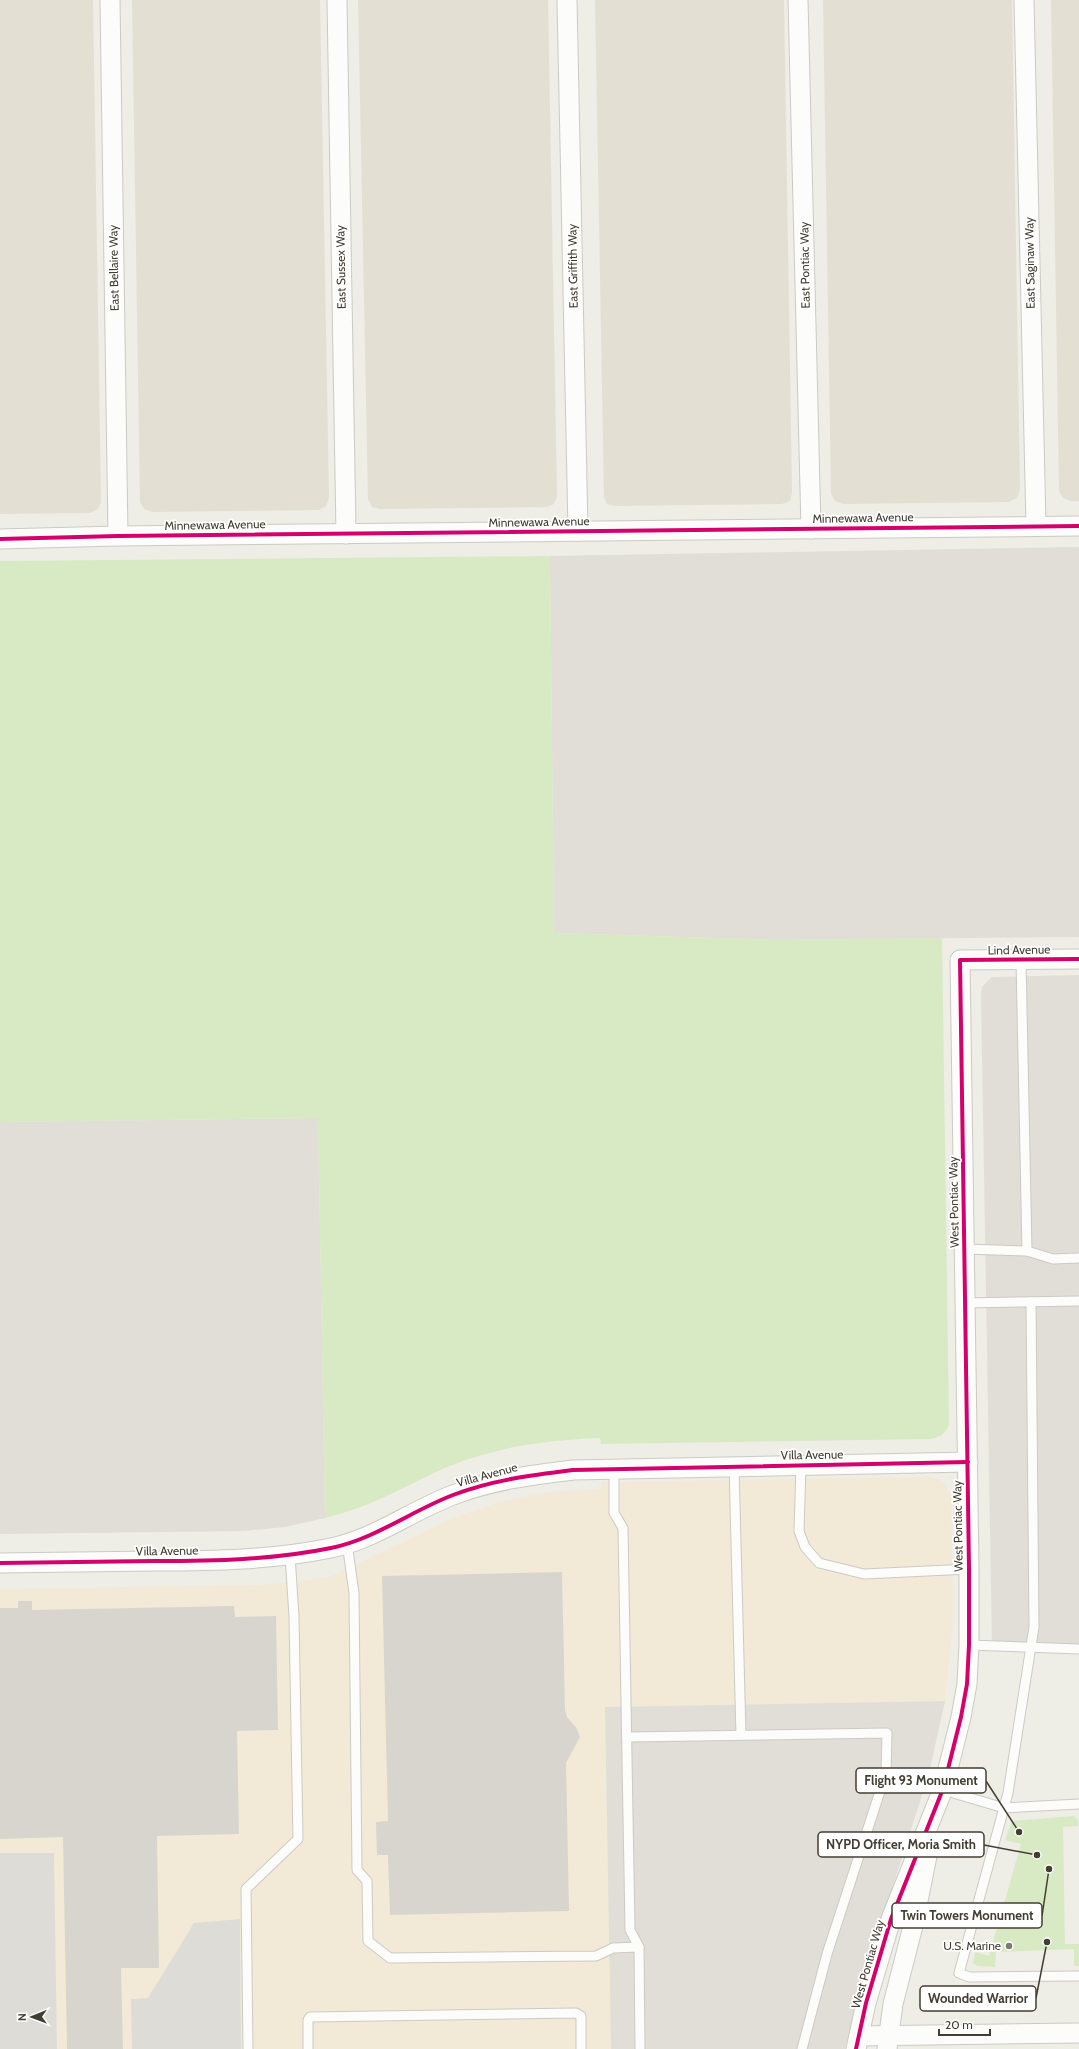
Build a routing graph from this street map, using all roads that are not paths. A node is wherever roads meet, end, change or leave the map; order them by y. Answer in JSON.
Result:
{"nodes":[{"id":1,"x":110,"y":0,"type":"edge"},
{"id":2,"x":337,"y":0,"type":"edge"},
{"id":3,"x":567,"y":0,"type":"edge"},
{"id":4,"x":798,"y":0,"type":"edge"},
{"id":5,"x":1024,"y":0,"type":"edge"},
{"id":6,"x":1036,"y":526,"type":"junction"},
{"id":7,"x":1079,"y":526,"type":"edge"},
{"id":8,"x":811,"y":529,"type":"junction"},
{"id":9,"x":578,"y":531,"type":"junction"},
{"id":10,"x":346,"y":534,"type":"junction"},
{"id":11,"x":118,"y":536,"type":"junction"},
{"id":12,"x":0,"y":539,"type":"edge"},
{"id":13,"x":1079,"y":959,"type":"edge"},
{"id":14,"x":960,"y":960,"type":"joint"},
{"id":15,"x":1021,"y":960,"type":"junction"},
{"id":16,"x":964,"y":1249,"type":"junction"},
{"id":17,"x":1027,"y":1251,"type":"junction"},
{"id":18,"x":1079,"y":1258,"type":"edge"},
{"id":19,"x":1079,"y":1301,"type":"edge"},
{"id":20,"x":1031,"y":1302,"type":"junction"},
{"id":21,"x":965,"y":1303,"type":"junction"},
{"id":22,"x":968,"y":1462,"type":"junction"},
{"id":23,"x":801,"y":1465,"type":"junction"},
{"id":24,"x":734,"y":1466,"type":"junction"},
{"id":25,"x":614,"y":1469,"type":"junction"},
{"id":26,"x":347,"y":1543,"type":"junction"},
{"id":27,"x":290,"y":1555,"type":"junction"},
{"id":28,"x":0,"y":1563,"type":"edge"},
{"id":29,"x":969,"y":1570,"type":"junction"},
{"id":30,"x":969,"y":1645,"type":"junction"},
{"id":31,"x":1032,"y":1647,"type":"junction"},
{"id":32,"x":1079,"y":1649,"type":"edge"},
{"id":33,"x":741,"y":1735,"type":"junction"},
{"id":34,"x":627,"y":1736,"type":"junction"},
{"id":35,"x":886,"y":1773,"type":"junction"},
{"id":36,"x":943,"y":1789,"type":"junction"},
{"id":37,"x":1079,"y":1804,"type":"edge"},
{"id":38,"x":1004,"y":1808,"type":"junction"},
{"id":39,"x":936,"y":1810,"type":"junction"},
{"id":40,"x":640,"y":1947,"type":"junction"},
{"id":41,"x":1079,"y":1976,"type":"edge"},
{"id":42,"x":1079,"y":2033,"type":"edge"},
{"id":43,"x":888,"y":2042,"type":"edge"},
{"id":44,"x":857,"y":2043,"type":"edge"},
{"id":45,"x":248,"y":2049,"type":"edge"},
{"id":46,"x":308,"y":2049,"type":"edge"},
{"id":47,"x":581,"y":2049,"type":"edge"},
{"id":48,"x":640,"y":2049,"type":"edge"},
{"id":49,"x":802,"y":2049,"type":"edge"}],
"edges":[{"from":1,"to":11,"type":"street","name":"East Bellaire Way"},
{"from":2,"to":10,"type":"street","name":"East Sussex Way"},
{"from":3,"to":9,"type":"street","name":"East Griffith Way"},
{"from":4,"to":8,"type":"street","name":"East Pontiac Way"},
{"from":5,"to":6,"type":"street","name":"East Saginaw Way"},
{"from":6,"to":7,"type":"street","name":"Minnewawa Avenue"},
{"from":6,"to":8,"type":"street","name":"Minnewawa Avenue"},
{"from":8,"to":9,"type":"street","name":"Minnewawa Avenue"},
{"from":9,"to":10,"type":"street","name":"Minnewawa Avenue"},
{"from":10,"to":11,"type":"street","name":"Minnewawa Avenue"},
{"from":11,"to":12,"type":"street","name":"Minnewawa Avenue"},
{"from":13,"to":15,"type":"street","name":"Lind Avenue"},
{"from":14,"to":15,"type":"street","name":"Lind Avenue"},
{"from":14,"to":16,"type":"street","name":"West Pontiac Way"},
{"from":15,"to":17,"type":"lane"},
{"from":16,"to":17,"type":"lane"},
{"from":16,"to":21,"type":"street","name":"West Pontiac Way"},
{"from":17,"to":18,"type":"lane"},
{"from":19,"to":20,"type":"lane"},
{"from":20,"to":21,"type":"lane"},
{"from":20,"to":31,"type":"lane"},
{"from":21,"to":22,"type":"street","name":"West Pontiac Way"},
{"from":22,"to":23,"type":"street","name":"Villa Avenue"},
{"from":22,"to":29,"type":"street","name":"West Pontiac Way"},
{"from":23,"to":24,"type":"street","name":"Villa Avenue"},
{"from":23,"to":29,"type":"lane"},
{"from":24,"to":25,"type":"street","name":"Villa Avenue"},
{"from":24,"to":33,"type":"lane"},
{"from":25,"to":26,"type":"street","name":"Villa Avenue"},
{"from":25,"to":34,"type":"lane"},
{"from":26,"to":27,"type":"street","name":"Villa Avenue"},
{"from":26,"to":40,"type":"lane"},
{"from":27,"to":28,"type":"street","name":"Villa Avenue"},
{"from":27,"to":45,"type":"lane"},
{"from":29,"to":30,"type":"street","name":"West Pontiac Way"},
{"from":30,"to":31,"type":"lane"},
{"from":30,"to":36,"type":"street","name":"West Pontiac Way"},
{"from":31,"to":32,"type":"lane"},
{"from":31,"to":38,"type":"lane"},
{"from":33,"to":34,"type":"lane"},
{"from":33,"to":35,"type":"lane"},
{"from":34,"to":40,"type":"lane"},
{"from":35,"to":36,"type":"lane"},
{"from":35,"to":49,"type":"lane"},
{"from":36,"to":38,"type":"lane"},
{"from":36,"to":39,"type":"street","name":"West Pontiac Way"},
{"from":37,"to":38,"type":"lane"},
{"from":38,"to":41,"type":"lane"},
{"from":39,"to":43,"type":"street","name":"West Pontiac Way"},
{"from":39,"to":44,"type":"street","name":"West Pontiac Way"},
{"from":40,"to":48,"type":"lane"},
{"from":42,"to":43,"type":"street"},
{"from":43,"to":44,"type":"street"},
{"from":46,"to":47,"type":"lane"}]}
